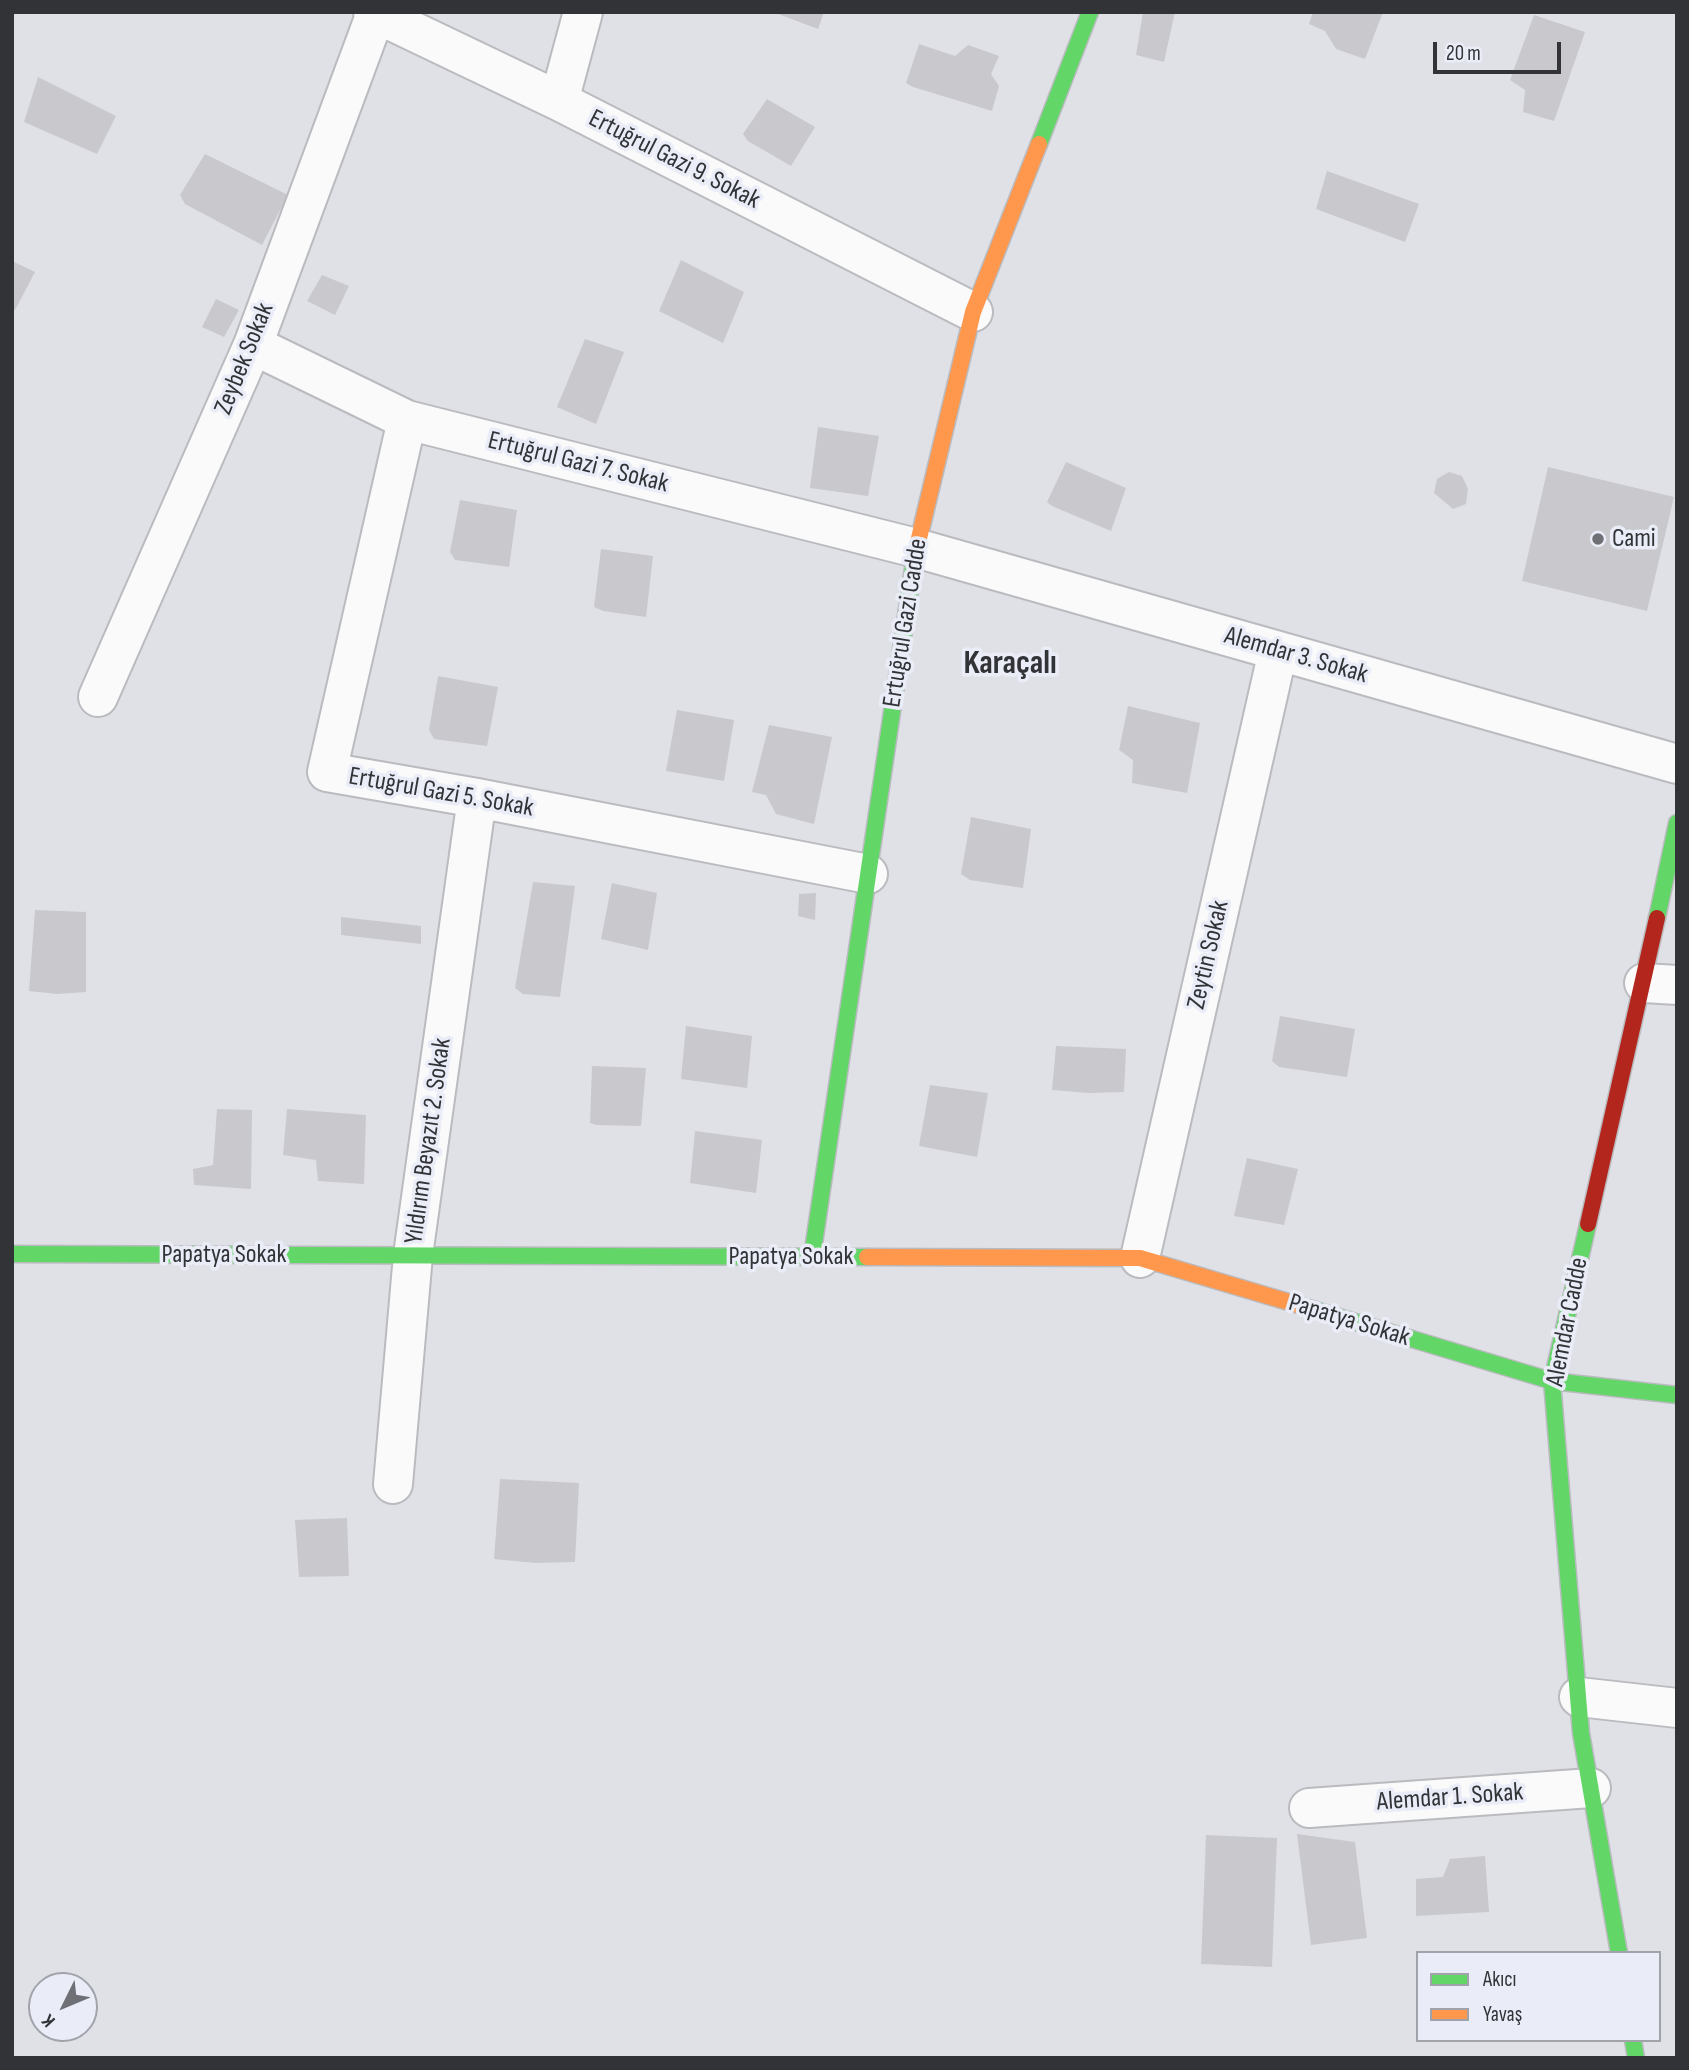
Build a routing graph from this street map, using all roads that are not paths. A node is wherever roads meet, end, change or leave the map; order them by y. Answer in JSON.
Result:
{"nodes":[{"id":1,"x":583,"y":12,"type":"edge"},
{"id":2,"x":1090,"y":12,"type":"edge"},
{"id":3,"x":375,"y":13,"type":"edge"},
{"id":4,"x":559,"y":101,"type":"junction"},
{"id":5,"x":973,"y":312,"type":"junction"},
{"id":6,"x":253,"y":345,"type":"junction"},
{"id":7,"x":407,"y":420,"type":"junction"},
{"id":8,"x":916,"y":548,"type":"junction"},
{"id":9,"x":1278,"y":651,"type":"junction"},
{"id":10,"x":99,"y":697,"type":"dead end"},
{"id":11,"x":1677,"y":764,"type":"edge"},
{"id":12,"x":477,"y":798,"type":"junction"},
{"id":13,"x":1677,"y":823,"type":"edge"},
{"id":14,"x":868,"y":874,"type":"junction"},
{"id":15,"x":1660,"y":984,"type":"edge"},
{"id":16,"x":12,"y":1254,"type":"edge"},
{"id":17,"x":413,"y":1255,"type":"junction"},
{"id":18,"x":812,"y":1257,"type":"junction"},
{"id":19,"x":1140,"y":1258,"type":"junction"},
{"id":20,"x":1552,"y":1381,"type":"junction"},
{"id":21,"x":1677,"y":1395,"type":"edge"},
{"id":22,"x":393,"y":1484,"type":"dead end"},
{"id":23,"x":1579,"y":1697,"type":"junction"},
{"id":24,"x":1677,"y":1708,"type":"edge"},
{"id":25,"x":1591,"y":1788,"type":"junction"},
{"id":26,"x":1309,"y":1808,"type":"dead end"},
{"id":27,"x":1619,"y":1951,"type":"edge"}],
"edges":[{"from":1,"to":4,"type":"street"},
{"from":2,"to":5,"type":"street","name":"Ertuğrul Gazi Cadde"},
{"from":3,"to":4,"type":"street","name":"Ertuğrul Gazi 9. Sokak"},
{"from":3,"to":6,"type":"street","name":"Zeybek Sokak"},
{"from":4,"to":5,"type":"street","name":"Ertuğrul Gazi 9. Sokak"},
{"from":5,"to":8,"type":"street","name":"Ertuğrul Gazi Cadde"},
{"from":6,"to":7,"type":"street","name":"Ertuğrul Gazi 7. Sokak"},
{"from":6,"to":10,"type":"street","name":"Zeybek Sokak"},
{"from":7,"to":8,"type":"street","name":"Ertuğrul Gazi 7. Sokak"},
{"from":7,"to":12,"type":"street","name":"Ertuğrul Gazi 5. Sokak"},
{"from":8,"to":9,"type":"street","name":"Alemdar 3. Sokak"},
{"from":8,"to":14,"type":"street","name":"Ertuğrul Gazi Cadde"},
{"from":9,"to":11,"type":"street","name":"Alemdar 3. Sokak"},
{"from":9,"to":19,"type":"street","name":"Zeytin Sokak"},
{"from":12,"to":14,"type":"street","name":"Ertuğrul Gazi 5. Sokak"},
{"from":12,"to":17,"type":"street","name":"Yıldırım Beyazıt 2. Sokak"},
{"from":13,"to":15,"type":"street","name":"Alemdar Cadde"},
{"from":14,"to":18,"type":"street","name":"Ertuğrul Gazi Cadde"},
{"from":15,"to":20,"type":"street","name":"Alemdar Cadde"},
{"from":16,"to":17,"type":"street","name":"Papatya Sokak"},
{"from":17,"to":18,"type":"street","name":"Papatya Sokak"},
{"from":17,"to":22,"type":"street","name":"Yıldırım Beyazıt 2. Sokak"},
{"from":18,"to":19,"type":"street","name":"Papatya Sokak"},
{"from":19,"to":20,"type":"street","name":"Papatya Sokak"},
{"from":20,"to":21,"type":"street","name":"Papatya Sokak"},
{"from":20,"to":23,"type":"street","name":"Alemdar Cadde"},
{"from":23,"to":24,"type":"street"},
{"from":23,"to":25,"type":"street","name":"Alemdar Cadde"},
{"from":25,"to":26,"type":"street","name":"Alemdar 1. Sokak"},
{"from":25,"to":27,"type":"street","name":"Alemdar Cadde"}]}
